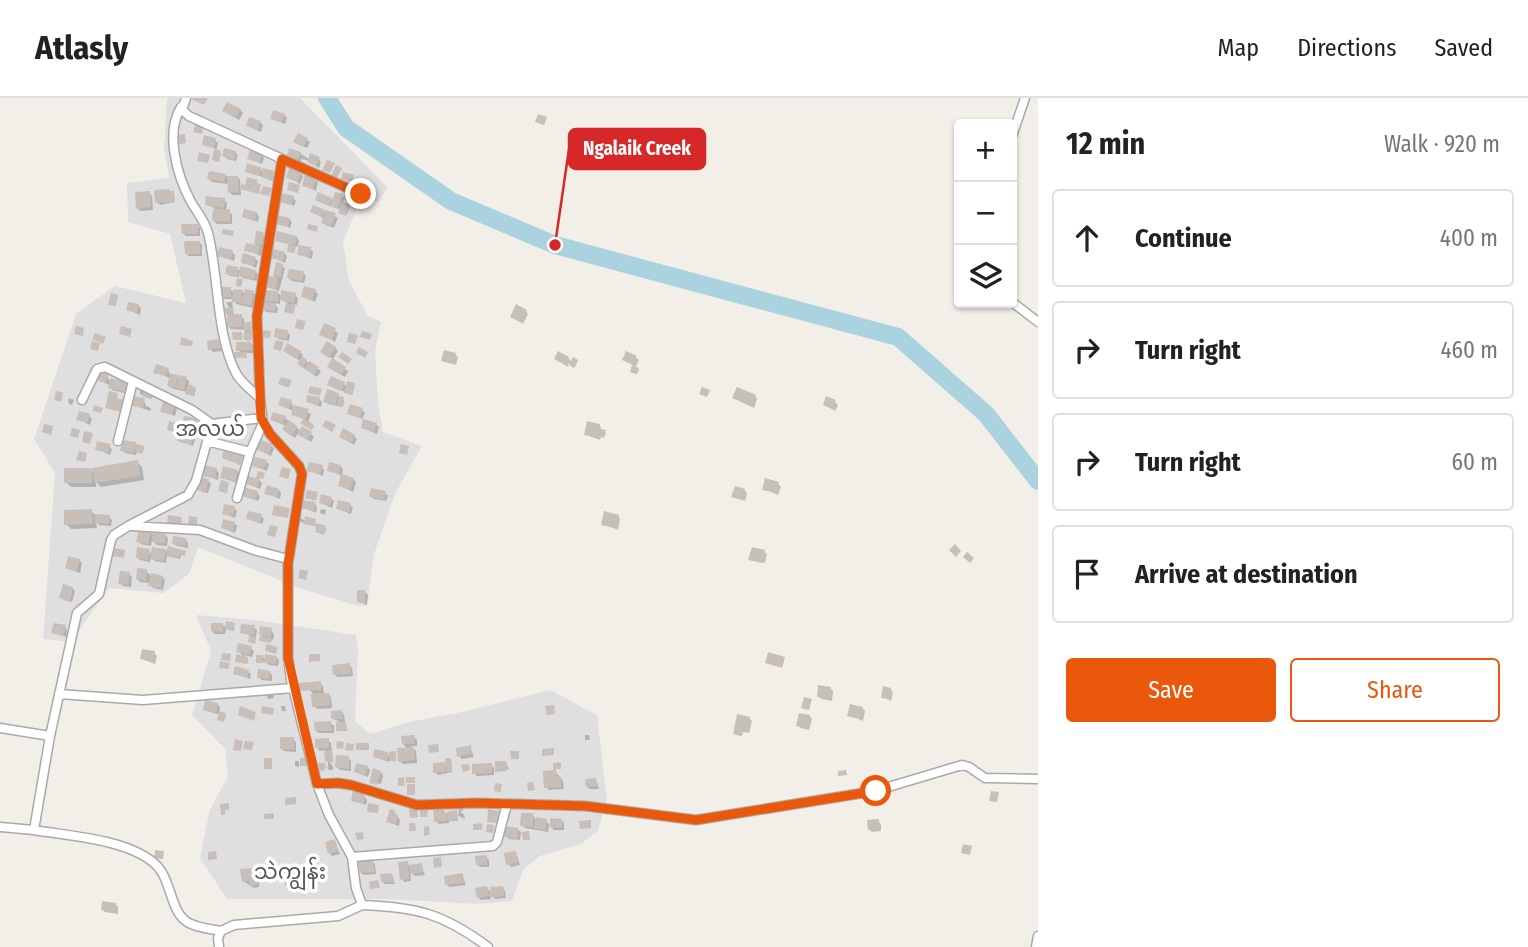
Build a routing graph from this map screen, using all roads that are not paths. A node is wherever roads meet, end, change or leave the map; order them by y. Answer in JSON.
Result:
{"nodes":[{"id":1,"x":186,"y":98,"type":"edge"},
{"id":2,"x":1025,"y":98,"type":"edge"},
{"id":3,"x":181,"y":107,"type":"junction"},
{"id":4,"x":1017,"y":121,"type":"edge"},
{"id":5,"x":282,"y":159,"type":"junction"},
{"id":6,"x":361,"y":194,"type":"dead end"},
{"id":7,"x":1017,"y":306,"type":"edge"},
{"id":8,"x":1038,"y":321,"type":"edge"},
{"id":9,"x":133,"y":381,"type":"junction"},
{"id":10,"x":260,"y":398,"type":"junction"},
{"id":11,"x":82,"y":400,"type":"dead end"},
{"id":12,"x":262,"y":421,"type":"junction"},
{"id":13,"x":212,"y":424,"type":"junction"},
{"id":14,"x":118,"y":441,"type":"dead end"},
{"id":15,"x":207,"y":441,"type":"junction"},
{"id":16,"x":250,"y":452,"type":"junction"},
{"id":17,"x":237,"y":498,"type":"dead end"},
{"id":18,"x":130,"y":525,"type":"junction"},
{"id":19,"x":288,"y":559,"type":"junction"},
{"id":20,"x":63,"y":679,"type":"junction"},
{"id":21,"x":293,"y":688,"type":"junction"},
{"id":22,"x":59,"y":694,"type":"junction"},
{"id":23,"x":70,"y":694,"type":"junction"},
{"id":24,"x":0,"y":728,"type":"edge"},
{"id":25,"x":50,"y":736,"type":"junction"},
{"id":26,"x":1038,"y":779,"type":"edge"},
{"id":27,"x":317,"y":784,"type":"junction"},
{"id":28,"x":507,"y":804,"type":"junction"},
{"id":29,"x":0,"y":827,"type":"edge"},
{"id":30,"x":34,"y":830,"type":"junction"},
{"id":31,"x":352,"y":857,"type":"junction"},
{"id":32,"x":362,"y":905,"type":"junction"},
{"id":33,"x":221,"y":931,"type":"junction"},
{"id":34,"x":1038,"y":936,"type":"edge"},
{"id":35,"x":219,"y":947,"type":"edge"},
{"id":36,"x":488,"y":947,"type":"edge"},
{"id":37,"x":1036,"y":947,"type":"edge"}],
"edges":[{"from":1,"to":3,"type":"street"},
{"from":2,"to":4,"type":"street"},
{"from":3,"to":5,"type":"street"},
{"from":3,"to":10,"type":"street"},
{"from":5,"to":6,"type":"street"},
{"from":5,"to":10,"type":"street"},
{"from":7,"to":8,"type":"street"},
{"from":9,"to":11,"type":"street"},
{"from":9,"to":13,"type":"street"},
{"from":9,"to":14,"type":"street"},
{"from":10,"to":12,"type":"street"},
{"from":12,"to":13,"type":"street"},
{"from":12,"to":16,"type":"street"},
{"from":12,"to":19,"type":"street"},
{"from":13,"to":15,"type":"street"},
{"from":15,"to":16,"type":"street"},
{"from":15,"to":18,"type":"street"},
{"from":16,"to":17,"type":"street"},
{"from":18,"to":19,"type":"street"},
{"from":18,"to":20,"type":"street"},
{"from":19,"to":21,"type":"street"},
{"from":20,"to":22,"type":"street"},
{"from":20,"to":23,"type":"street"},
{"from":21,"to":23,"type":"street"},
{"from":21,"to":27,"type":"street"},
{"from":22,"to":23,"type":"street"},
{"from":22,"to":25,"type":"street"},
{"from":24,"to":25,"type":"street"},
{"from":25,"to":30,"type":"street"},
{"from":26,"to":28,"type":"street"},
{"from":27,"to":28,"type":"street"},
{"from":27,"to":31,"type":"street"},
{"from":28,"to":31,"type":"street"},
{"from":29,"to":30,"type":"street"},
{"from":30,"to":33,"type":"street"},
{"from":31,"to":32,"type":"street"},
{"from":32,"to":33,"type":"street"},
{"from":32,"to":36,"type":"street"},
{"from":33,"to":35,"type":"street"},
{"from":34,"to":37,"type":"street"}]}
